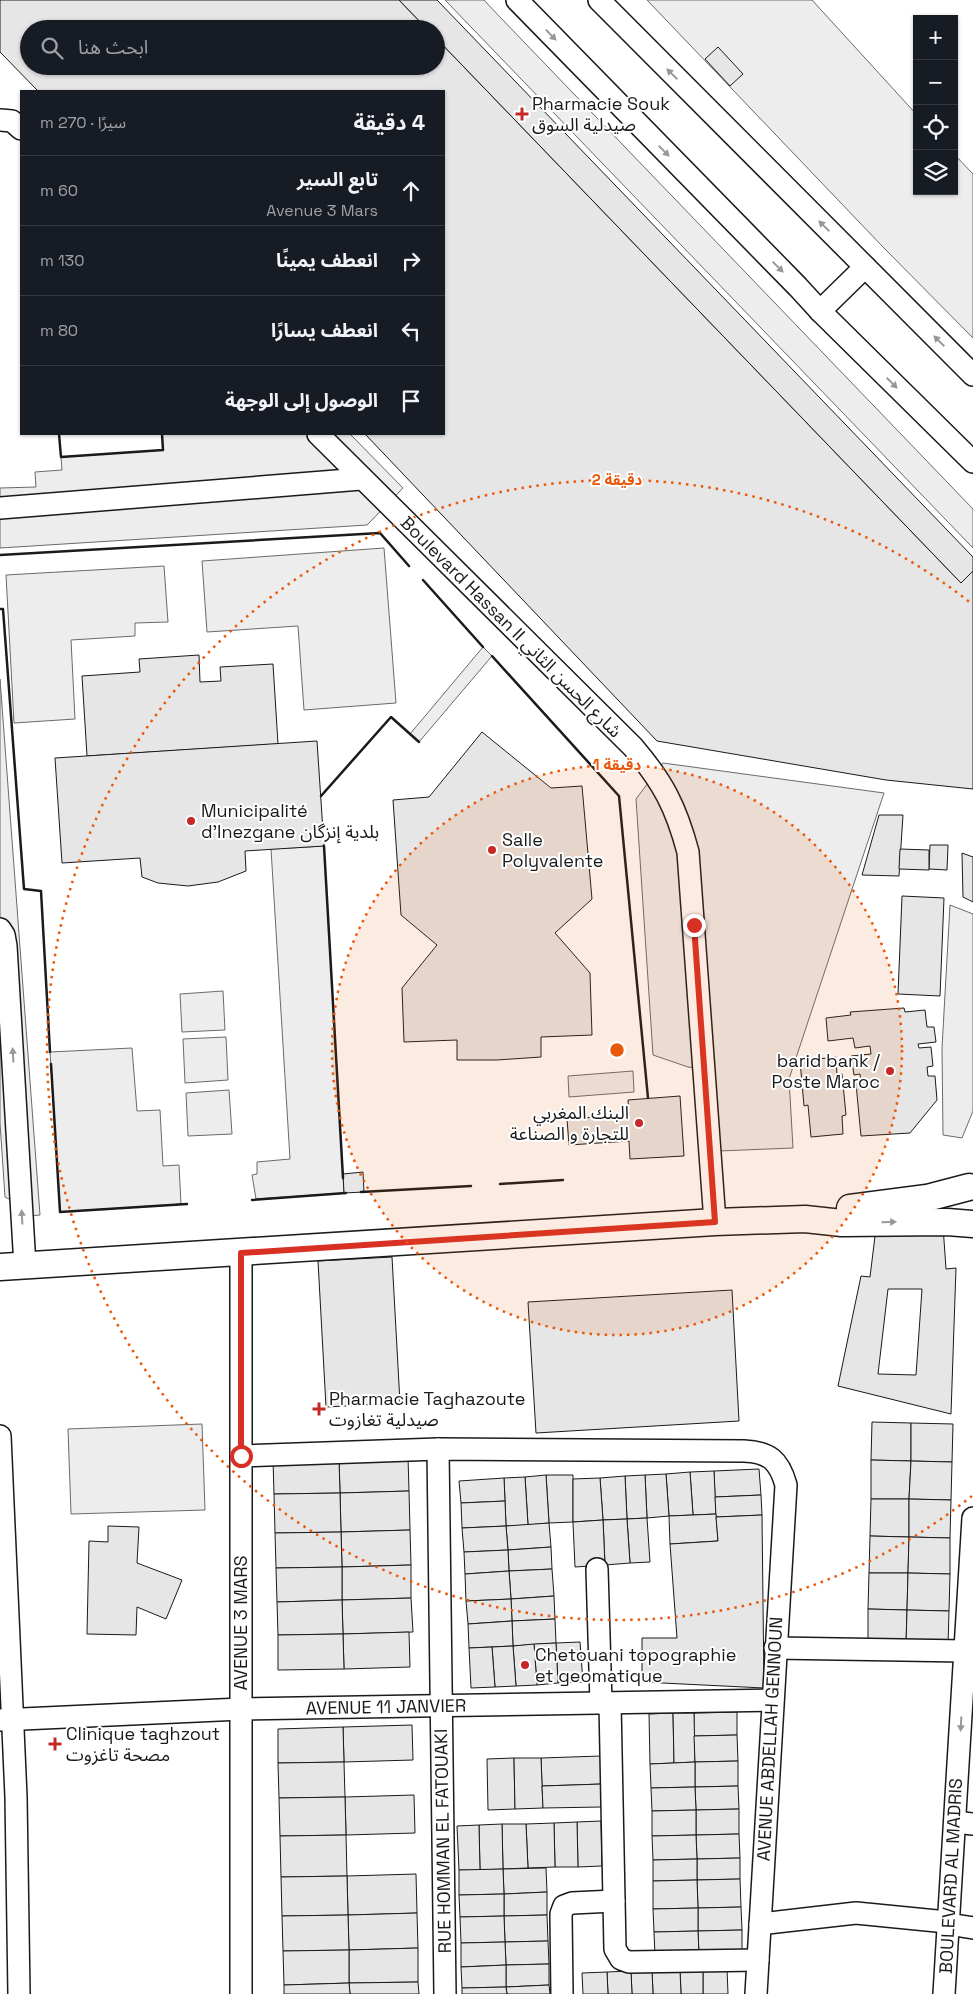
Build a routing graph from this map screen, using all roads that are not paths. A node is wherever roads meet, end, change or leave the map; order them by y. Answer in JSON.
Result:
{"nodes":[{"id":1,"x":517,"y":0,"type":"edge"},
{"id":2,"x":599,"y":0,"type":"edge"},
{"id":3,"x":0,"y":120,"type":"edge"},
{"id":4,"x":20,"y":128,"type":"edge"},
{"id":5,"x":865,"y":267,"type":"junction"},
{"id":6,"x":820,"y":311,"type":"junction"},
{"id":7,"x":973,"y":375,"type":"edge"},
{"id":8,"x":319,"y":435,"type":"edge"},
{"id":9,"x":973,"y":462,"type":"edge"},
{"id":10,"x":361,"y":479,"type":"junction"},
{"id":11,"x":0,"y":508,"type":"edge"},
{"id":12,"x":0,"y":929,"type":"edge"},
{"id":13,"x":971,"y":1184,"type":"edge"},
{"id":14,"x":805,"y":1219,"type":"junction"},
{"id":15,"x":973,"y":1220,"type":"edge"},
{"id":16,"x":715,"y":1222,"type":"junction"},
{"id":17,"x":973,"y":1224,"type":"edge"},
{"id":18,"x":241,"y":1253,"type":"junction"},
{"id":19,"x":12,"y":1266,"type":"edge"},
{"id":20,"x":0,"y":1436,"type":"edge"},
{"id":21,"x":438,"y":1449,"type":"junction"},
{"id":22,"x":241,"y":1456,"type":"junction"},
{"id":23,"x":973,"y":1518,"type":"edge"},
{"id":24,"x":972,"y":1556,"type":"edge"},
{"id":25,"x":596,"y":1569,"type":"dead end"},
{"id":26,"x":775,"y":1648,"type":"junction"},
{"id":27,"x":965,"y":1651,"type":"junction"},
{"id":28,"x":968,"y":1697,"type":"edge"},
{"id":29,"x":772,"y":1700,"type":"junction"},
{"id":30,"x":606,"y":1703,"type":"junction"},
{"id":31,"x":441,"y":1706,"type":"junction"},
{"id":32,"x":241,"y":1709,"type":"junction"},
{"id":33,"x":6,"y":1720,"type":"edge"},
{"id":34,"x":964,"y":1823,"type":"edge"},
{"id":35,"x":614,"y":1901,"type":"junction"},
{"id":36,"x":760,"y":1924,"type":"junction"},
{"id":37,"x":948,"y":1924,"type":"junction"},
{"id":38,"x":973,"y":1928,"type":"edge"},
{"id":39,"x":758,"y":1960,"type":"junction"},
{"id":40,"x":19,"y":1994,"type":"edge"},
{"id":41,"x":241,"y":1994,"type":"edge"},
{"id":42,"x":445,"y":1994,"type":"edge"},
{"id":43,"x":562,"y":1994,"type":"edge"},
{"id":44,"x":756,"y":1994,"type":"edge"},
{"id":45,"x":944,"y":1994,"type":"edge"}],
"edges":[{"from":1,"to":6,"type":"street","one_way":true},
{"from":5,"to":2,"type":"street","one_way":true},
{"from":3,"to":4,"type":"street"},
{"from":5,"to":6,"type":"street"},
{"from":7,"to":5,"type":"street","one_way":true},
{"from":6,"to":9,"type":"street","one_way":true},
{"from":8,"to":10,"type":"street","name":"Boulevard Hassan II شارع الحسن الثاني"},
{"from":10,"to":11,"type":"street"},
{"from":10,"to":16,"type":"street","name":"Boulevard Hassan II شارع الحسن الثاني"},
{"from":19,"to":12,"type":"street","one_way":true},
{"from":13,"to":14,"type":"street"},
{"from":13,"to":15,"type":"street"},
{"from":14,"to":16,"type":"street"},
{"from":14,"to":17,"type":"street","one_way":true},
{"from":16,"to":18,"type":"street"},
{"from":18,"to":19,"type":"street"},
{"from":18,"to":22,"type":"street","name":"AVENUE 3 MARS"},
{"from":20,"to":33,"type":"street"},
{"from":21,"to":22,"type":"street"},
{"from":21,"to":26,"type":"street","name":"AVENUE ABDELLAH GENNOUN"},
{"from":21,"to":31,"type":"street","name":"RUE HOMMAN EL FATOUAKI"},
{"from":22,"to":32,"type":"street","name":"AVENUE 3 MARS"},
{"from":23,"to":24,"type":"street","name":"BOULEVARD AL MADRIS"},
{"from":24,"to":27,"type":"street","name":"BOULEVARD AL MADRIS"},
{"from":25,"to":30,"type":"street"},
{"from":26,"to":27,"type":"street"},
{"from":26,"to":29,"type":"street","name":"AVENUE ABDELLAH GENNOUN"},
{"from":27,"to":28,"type":"street","name":"BOULEVARD AL MADRIS"},
{"from":28,"to":34,"type":"street","name":"BOULEVARD AL MADRIS","one_way":true},
{"from":29,"to":30,"type":"street","name":"AVENUE 11 JANVIER"},
{"from":29,"to":36,"type":"street","name":"AVENUE ABDELLAH GENNOUN"},
{"from":30,"to":31,"type":"street","name":"AVENUE 11 JANVIER"},
{"from":30,"to":35,"type":"street"},
{"from":31,"to":32,"type":"street","name":"AVENUE 11 JANVIER"},
{"from":31,"to":42,"type":"street","name":"RUE HOMMAN EL FATOUAKI"},
{"from":32,"to":33,"type":"street","name":"AVENUE 11 JANVIER"},
{"from":32,"to":41,"type":"street","name":"AVENUE 3 MARS"},
{"from":33,"to":40,"type":"street"},
{"from":34,"to":37,"type":"street","name":"BOULEVARD AL MADRIS"},
{"from":35,"to":39,"type":"street"},
{"from":35,"to":43,"type":"street"},
{"from":36,"to":37,"type":"street"},
{"from":36,"to":39,"type":"street","name":"AVENUE ABDELLAH GENNOUN"},
{"from":37,"to":38,"type":"street"},
{"from":37,"to":45,"type":"street","name":"BOULEVARD AL MADRIS"},
{"from":39,"to":44,"type":"street","name":"AVENUE ABDELLAH GENNOUN"}]}
